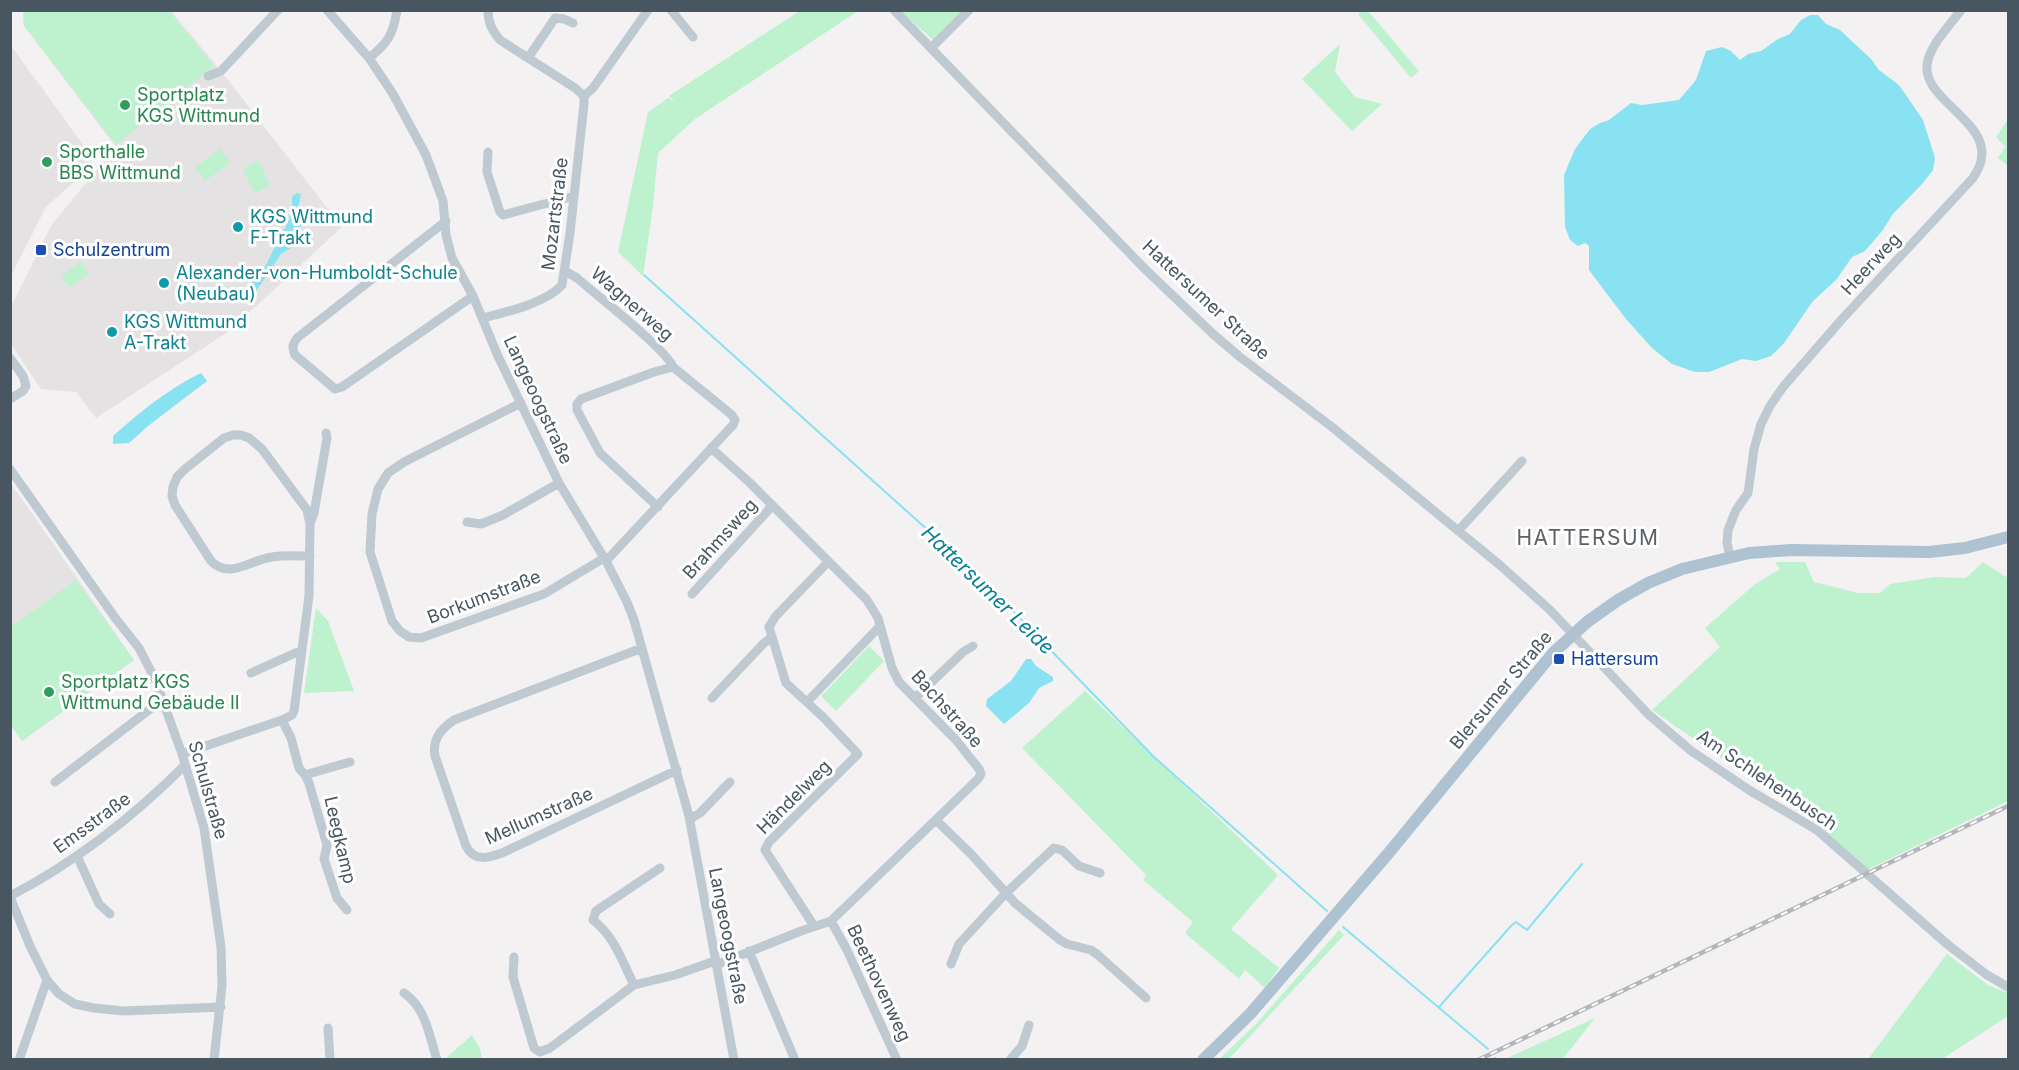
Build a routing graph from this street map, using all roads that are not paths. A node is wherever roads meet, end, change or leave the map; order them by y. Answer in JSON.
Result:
{"nodes":[{"id":1,"x":278,"y":10,"type":"edge"},
{"id":2,"x":327,"y":10,"type":"edge"},
{"id":3,"x":397,"y":10,"type":"edge"},
{"id":4,"x":488,"y":10,"type":"edge"},
{"id":5,"x":648,"y":10,"type":"edge"},
{"id":6,"x":671,"y":10,"type":"edge"},
{"id":7,"x":894,"y":10,"type":"edge"},
{"id":8,"x":969,"y":10,"type":"edge"},
{"id":9,"x":1961,"y":10,"type":"edge"},
{"id":10,"x":573,"y":23,"type":"dead end"},
{"id":11,"x":693,"y":37,"type":"dead end"},
{"id":12,"x":932,"y":48,"type":"junction"},
{"id":13,"x":369,"y":58,"type":"junction"},
{"id":14,"x":528,"y":58,"type":"junction"},
{"id":15,"x":208,"y":76,"type":"dead end"},
{"id":16,"x":584,"y":96,"type":"junction"},
{"id":17,"x":488,"y":152,"type":"dead end"},
{"id":18,"x":574,"y":196,"type":"junction"},
{"id":19,"x":446,"y":221,"type":"junction"},
{"id":20,"x":565,"y":271,"type":"junction"},
{"id":21,"x":473,"y":296,"type":"junction"},
{"id":22,"x":483,"y":318,"type":"junction"},
{"id":23,"x":10,"y":358,"type":"edge"},
{"id":24,"x":673,"y":367,"type":"junction"},
{"id":25,"x":10,"y":399,"type":"edge"},
{"id":26,"x":521,"y":403,"type":"junction"},
{"id":27,"x":326,"y":433,"type":"dead end"},
{"id":28,"x":711,"y":448,"type":"junction"},
{"id":29,"x":1522,"y":461,"type":"dead end"},
{"id":30,"x":10,"y":469,"type":"edge"},
{"id":31,"x":559,"y":483,"type":"junction"},
{"id":32,"x":772,"y":506,"type":"junction"},
{"id":33,"x":658,"y":507,"type":"junction"},
{"id":34,"x":467,"y":522,"type":"dead end"},
{"id":35,"x":310,"y":524,"type":"junction"},
{"id":36,"x":1458,"y":531,"type":"junction"},
{"id":37,"x":2008,"y":537,"type":"edge"},
{"id":38,"x":310,"y":556,"type":"junction"},
{"id":39,"x":1730,"y":556,"type":"junction"},
{"id":40,"x":605,"y":560,"type":"junction"},
{"id":41,"x":828,"y":562,"type":"junction"},
{"id":42,"x":692,"y":594,"type":"dead end"},
{"id":43,"x":880,"y":626,"type":"junction"},
{"id":44,"x":1573,"y":635,"type":"junction"},
{"id":45,"x":771,"y":638,"type":"junction"},
{"id":46,"x":974,"y":646,"type":"dead end"},
{"id":47,"x":642,"y":648,"type":"junction"},
{"id":48,"x":302,"y":650,"type":"junction"},
{"id":49,"x":251,"y":673,"type":"dead end"},
{"id":50,"x":712,"y":698,"type":"dead end"},
{"id":51,"x":915,"y":698,"type":"junction"},
{"id":52,"x":162,"y":700,"type":"junction"},
{"id":53,"x":807,"y":702,"type":"junction"},
{"id":54,"x":282,"y":720,"type":"junction"},
{"id":55,"x":182,"y":754,"type":"junction"},
{"id":56,"x":350,"y":762,"type":"dead end"},
{"id":57,"x":185,"y":765,"type":"junction"},
{"id":58,"x":677,"y":770,"type":"junction"},
{"id":59,"x":304,"y":775,"type":"junction"},
{"id":60,"x":55,"y":782,"type":"dead end"},
{"id":61,"x":730,"y":782,"type":"dead end"},
{"id":62,"x":690,"y":819,"type":"junction"},
{"id":63,"x":936,"y":820,"type":"junction"},
{"id":64,"x":77,"y":856,"type":"junction"},
{"id":65,"x":660,"y":868,"type":"dead end"},
{"id":66,"x":1100,"y":873,"type":"dead end"},
{"id":67,"x":1006,"y":893,"type":"junction"},
{"id":68,"x":10,"y":896,"type":"edge"},
{"id":69,"x":347,"y":910,"type":"dead end"},
{"id":70,"x":110,"y":914,"type":"dead end"},
{"id":71,"x":831,"y":921,"type":"junction"},
{"id":72,"x":814,"y":926,"type":"junction"},
{"id":73,"x":749,"y":951,"type":"junction"},
{"id":74,"x":514,"y":957,"type":"dead end"},
{"id":75,"x":715,"y":963,"type":"junction"},
{"id":76,"x":951,"y":964,"type":"dead end"},
{"id":77,"x":47,"y":980,"type":"junction"},
{"id":78,"x":634,"y":985,"type":"junction"},
{"id":79,"x":2008,"y":987,"type":"edge"},
{"id":80,"x":404,"y":993,"type":"dead end"},
{"id":81,"x":1146,"y":998,"type":"dead end"},
{"id":82,"x":221,"y":1007,"type":"junction"},
{"id":83,"x":1029,"y":1025,"type":"dead end"},
{"id":84,"x":328,"y":1028,"type":"dead end"},
{"id":85,"x":734,"y":1058,"type":"edge"},
{"id":86,"x":19,"y":1059,"type":"edge"},
{"id":87,"x":214,"y":1059,"type":"edge"},
{"id":88,"x":330,"y":1059,"type":"edge"},
{"id":89,"x":437,"y":1059,"type":"edge"},
{"id":90,"x":723,"y":1059,"type":"edge"},
{"id":91,"x":795,"y":1059,"type":"edge"},
{"id":92,"x":897,"y":1059,"type":"edge"},
{"id":93,"x":1010,"y":1059,"type":"edge"},
{"id":94,"x":1203,"y":1059,"type":"edge"}],
"edges":[{"from":1,"to":15,"type":"street"},
{"from":2,"to":13,"type":"street","name":"Langeoogstraße"},
{"from":3,"to":13,"type":"street"},
{"from":4,"to":14,"type":"street"},
{"from":5,"to":16,"type":"street"},
{"from":6,"to":11,"type":"street"},
{"from":7,"to":12,"type":"street","name":"Hattersumer Straße"},
{"from":8,"to":12,"type":"street"},
{"from":9,"to":39,"type":"street","name":"Heerweg"},
{"from":10,"to":14,"type":"street"},
{"from":12,"to":36,"type":"street","name":"Hattersumer Straße"},
{"from":13,"to":19,"type":"street","name":"Langeoogstraße"},
{"from":14,"to":16,"type":"street"},
{"from":16,"to":18,"type":"street","name":"Mozartstraße"},
{"from":17,"to":18,"type":"street"},
{"from":18,"to":20,"type":"street","name":"Mozartstraße"},
{"from":19,"to":21,"type":"street","name":"Langeoogstraße"},
{"from":19,"to":21,"type":"street"},
{"from":20,"to":22,"type":"street","name":"Mozartstraße"},
{"from":20,"to":24,"type":"street","name":"Wagnerweg"},
{"from":21,"to":22,"type":"street","name":"Langeoogstraße"},
{"from":22,"to":26,"type":"street","name":"Langeoogstraße"},
{"from":23,"to":25,"type":"street"},
{"from":24,"to":28,"type":"street","name":"Wagnerweg"},
{"from":24,"to":33,"type":"street","name":"Wagnerweg"},
{"from":26,"to":31,"type":"street","name":"Langeoogstraße"},
{"from":26,"to":40,"type":"street","name":"Borkumstraße"},
{"from":27,"to":35,"type":"street"},
{"from":28,"to":32,"type":"street","name":"Bachstraße"},
{"from":28,"to":33,"type":"street"},
{"from":29,"to":36,"type":"street"},
{"from":30,"to":52,"type":"street","name":"Schulstraße"},
{"from":31,"to":34,"type":"street"},
{"from":31,"to":40,"type":"street","name":"Langeoogstraße"},
{"from":32,"to":41,"type":"street","name":"Bachstraße"},
{"from":32,"to":42,"type":"street","name":"Brahmsweg"},
{"from":33,"to":40,"type":"street"},
{"from":35,"to":38,"type":"street"},
{"from":35,"to":38,"type":"street"},
{"from":36,"to":44,"type":"street","name":"Hattersumer Straße"},
{"from":37,"to":39,"type":"main road","name":"Blersumer Straße"},
{"from":38,"to":48,"type":"street"},
{"from":39,"to":44,"type":"main road","name":"Blersumer Straße"},
{"from":40,"to":47,"type":"street","name":"Langeoogstraße"},
{"from":41,"to":43,"type":"street","name":"Bachstraße"},
{"from":41,"to":45,"type":"street"},
{"from":43,"to":51,"type":"street","name":"Bachstraße"},
{"from":43,"to":53,"type":"street"},
{"from":44,"to":79,"type":"street","name":"Am Schlehenbusch"},
{"from":44,"to":94,"type":"main road","name":"Blersumer Straße"},
{"from":45,"to":50,"type":"street"},
{"from":45,"to":53,"type":"street","name":"Händelweg"},
{"from":46,"to":51,"type":"street"},
{"from":47,"to":58,"type":"street","name":"Langeoogstraße"},
{"from":47,"to":58,"type":"street","name":"Mellumstraße"},
{"from":48,"to":49,"type":"street"},
{"from":48,"to":54,"type":"street"},
{"from":51,"to":63,"type":"street","name":"Bachstraße"},
{"from":52,"to":55,"type":"street","name":"Schulstraße"},
{"from":52,"to":60,"type":"street"},
{"from":53,"to":72,"type":"street","name":"Händelweg"},
{"from":54,"to":55,"type":"street"},
{"from":54,"to":59,"type":"street","name":"Leegkamp"},
{"from":55,"to":57,"type":"street","name":"Schulstraße"},
{"from":56,"to":59,"type":"street"},
{"from":57,"to":64,"type":"street","name":"Emsstraße"},
{"from":57,"to":82,"type":"street","name":"Schulstraße"},
{"from":58,"to":62,"type":"street","name":"Langeoogstraße"},
{"from":59,"to":69,"type":"street","name":"Leegkamp"},
{"from":61,"to":62,"type":"street"},
{"from":62,"to":75,"type":"street","name":"Langeoogstraße"},
{"from":63,"to":67,"type":"street"},
{"from":63,"to":71,"type":"street","name":"Bachstraße"},
{"from":64,"to":68,"type":"street","name":"Emsstraße"},
{"from":64,"to":70,"type":"street"},
{"from":65,"to":78,"type":"street"},
{"from":66,"to":67,"type":"street"},
{"from":67,"to":76,"type":"street"},
{"from":67,"to":81,"type":"street"},
{"from":68,"to":77,"type":"street"},
{"from":71,"to":72,"type":"street","name":"Bachstraße"},
{"from":71,"to":92,"type":"street","name":"Beethovenweg"},
{"from":72,"to":73,"type":"street","name":"Bachstraße"},
{"from":73,"to":75,"type":"street","name":"Bachstraße"},
{"from":73,"to":91,"type":"street"},
{"from":74,"to":78,"type":"street"},
{"from":75,"to":78,"type":"street","name":"Bachstraße"},
{"from":75,"to":85,"type":"street","name":"Langeoogstraße"},
{"from":77,"to":82,"type":"street"},
{"from":77,"to":86,"type":"street"},
{"from":80,"to":89,"type":"street"},
{"from":82,"to":87,"type":"street","name":"Schulstraße"},
{"from":83,"to":93,"type":"street"},
{"from":84,"to":88,"type":"street"},
{"from":85,"to":90,"type":"street"}]}
